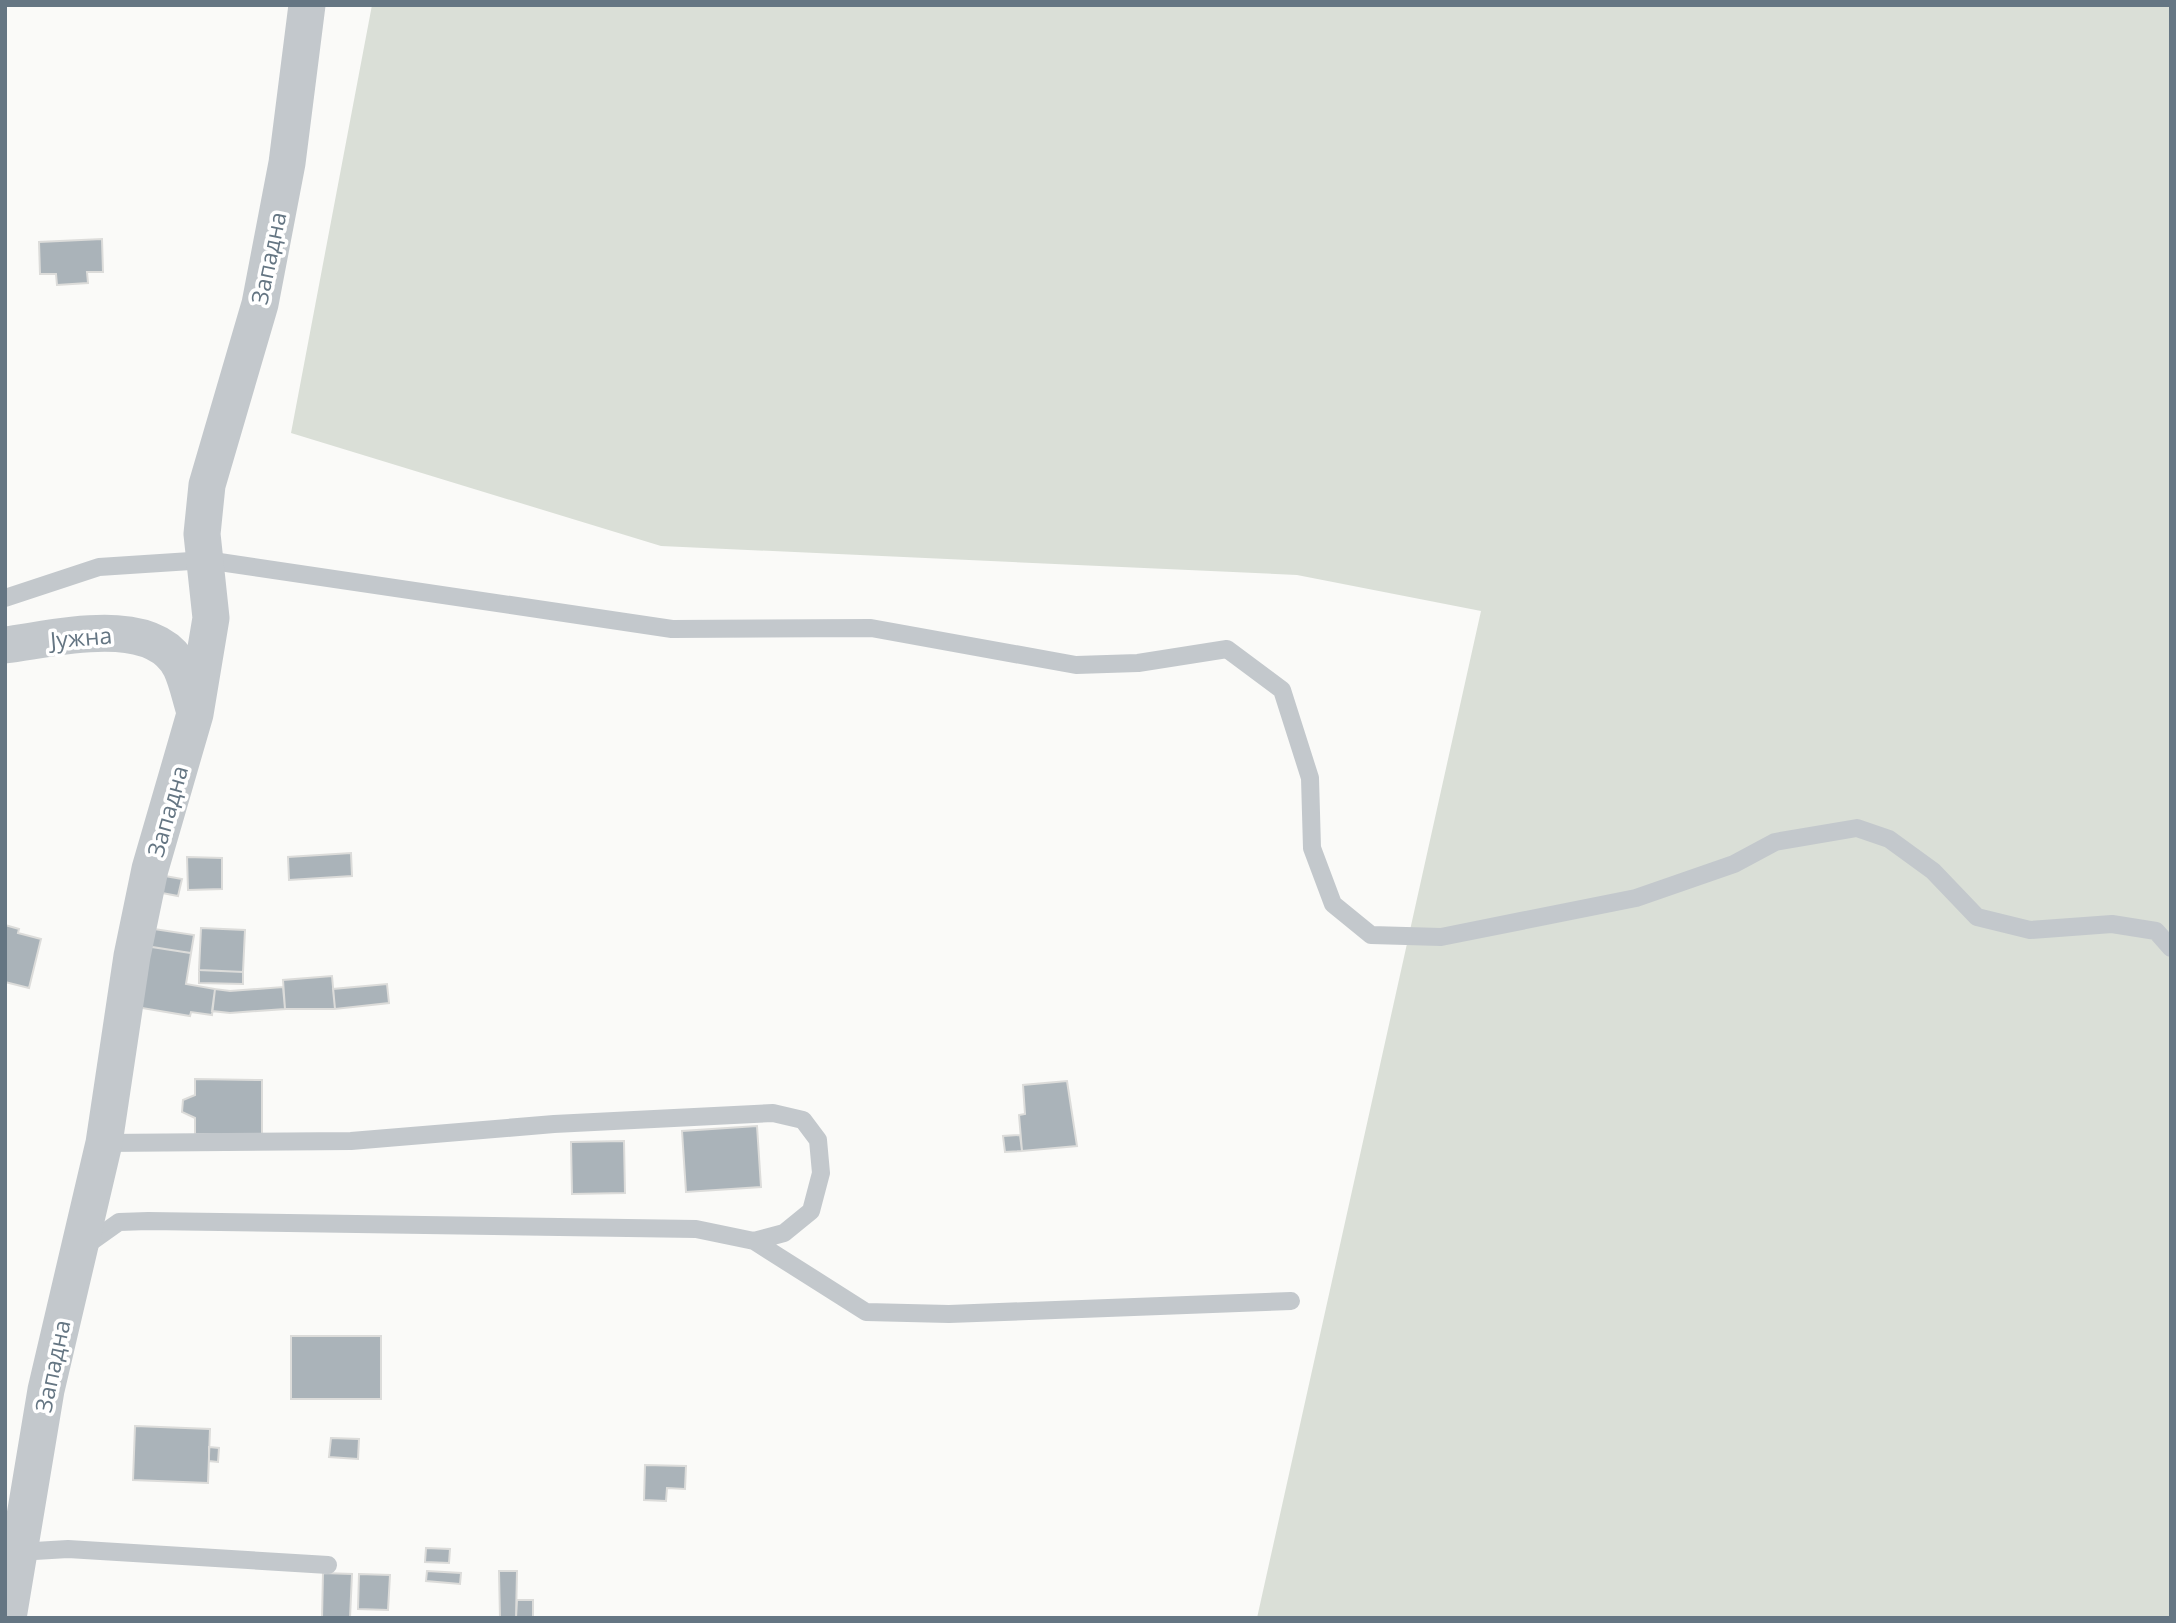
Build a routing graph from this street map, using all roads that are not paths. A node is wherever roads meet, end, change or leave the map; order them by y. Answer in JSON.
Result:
{"nodes":[{"id":1,"x":307,"y":5,"type":"edge"},
{"id":2,"x":206,"y":560,"type":"junction"},
{"id":3,"x":5,"y":598,"type":"edge"},
{"id":4,"x":5,"y":645,"type":"edge"},
{"id":5,"x":195,"y":714,"type":"junction"},
{"id":6,"x":2171,"y":948,"type":"edge"},
{"id":7,"x":103,"y":1143,"type":"junction"},
{"id":8,"x":754,"y":1241,"type":"junction"},
{"id":9,"x":78,"y":1251,"type":"junction"},
{"id":10,"x":1290,"y":1301,"type":"dead end"},
{"id":11,"x":18,"y":1552,"type":"junction"},
{"id":12,"x":328,"y":1565,"type":"dead end"},
{"id":13,"x":13,"y":1617,"type":"edge"}],
"edges":[{"from":1,"to":2,"type":"street","name":"Западна"},
{"from":2,"to":3,"type":"lane"},
{"from":2,"to":5,"type":"street","name":"Западна"},
{"from":2,"to":6,"type":"lane"},
{"from":4,"to":5,"type":"street","name":"Јужна"},
{"from":5,"to":7,"type":"street","name":"Западна"},
{"from":7,"to":8,"type":"lane"},
{"from":7,"to":9,"type":"street","name":"Западна"},
{"from":8,"to":9,"type":"lane"},
{"from":8,"to":10,"type":"lane"},
{"from":9,"to":11,"type":"street","name":"Западна"},
{"from":11,"to":12,"type":"lane"},
{"from":11,"to":13,"type":"street","name":"Западна"}]}
